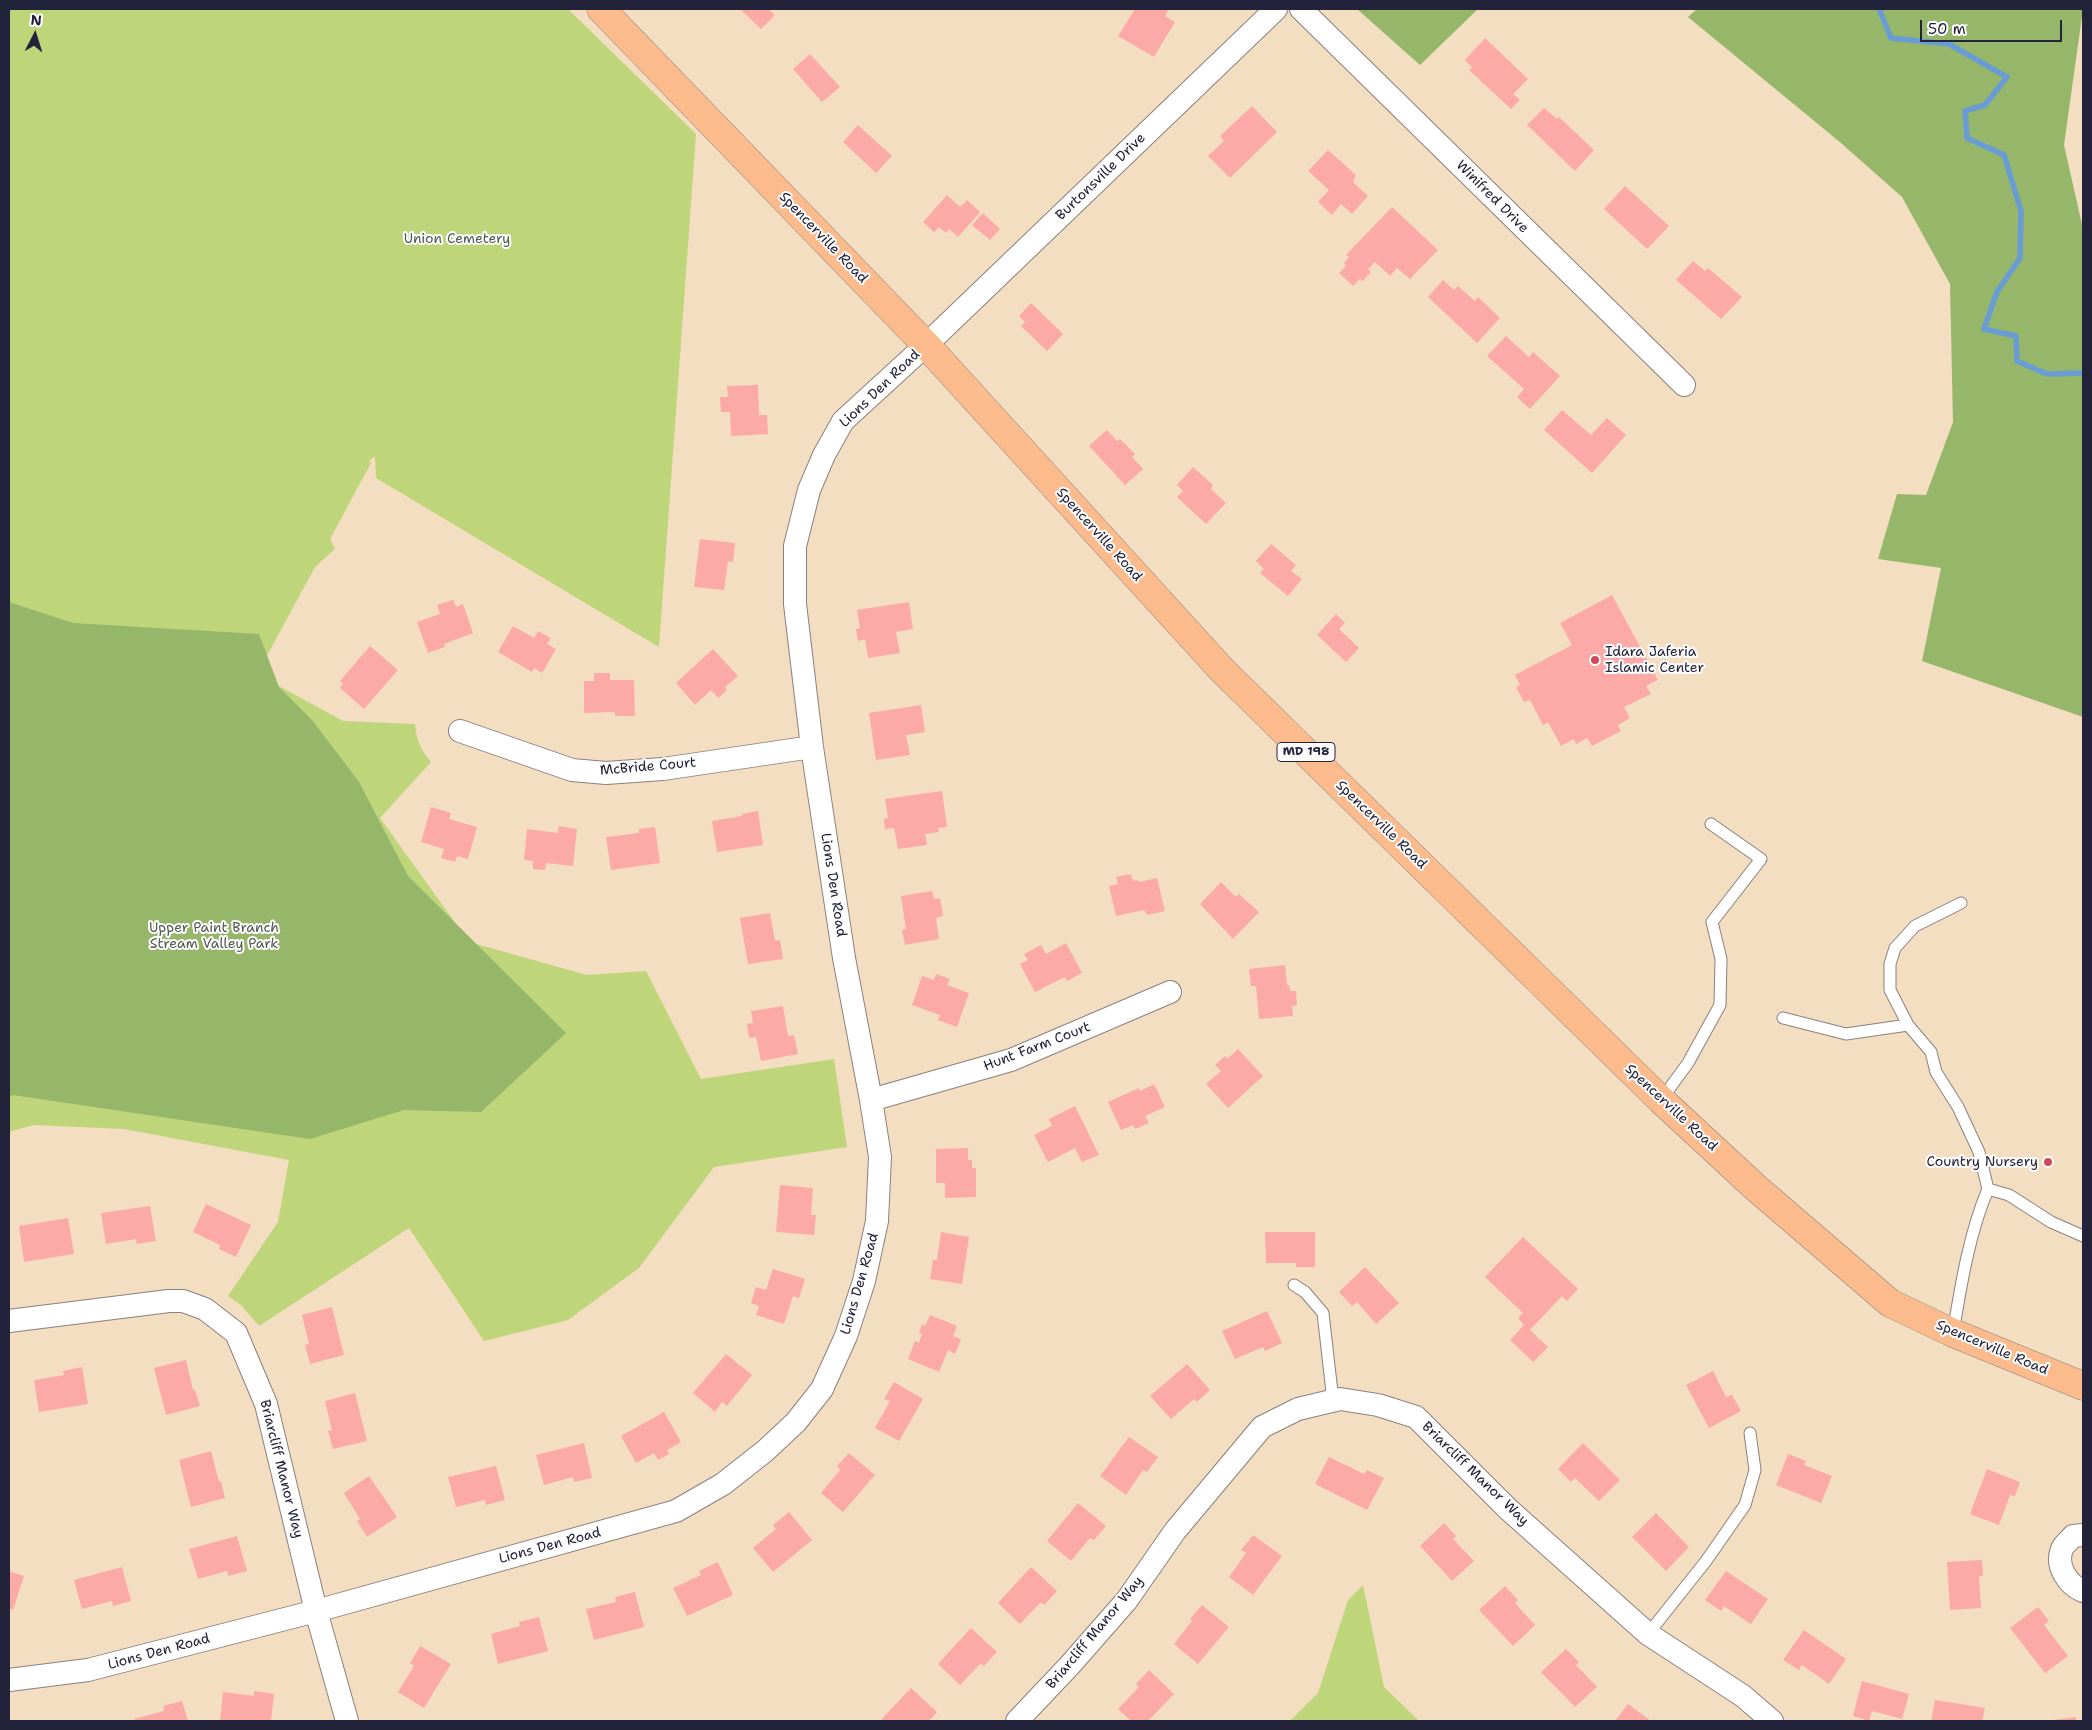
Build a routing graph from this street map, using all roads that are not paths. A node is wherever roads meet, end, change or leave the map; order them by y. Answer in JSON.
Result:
{"nodes":[{"id":1,"x":1276,"y":9,"type":"edge"},
{"id":2,"x":1301,"y":9,"type":"edge"},
{"id":3,"x":606,"y":11,"type":"edge"},
{"id":4,"x":926,"y":346,"type":"junction"},
{"id":5,"x":1684,"y":385,"type":"dead end"},
{"id":6,"x":460,"y":731,"type":"dead end"},
{"id":7,"x":812,"y":747,"type":"junction"},
{"id":8,"x":1711,"y":824,"type":"dead end"},
{"id":9,"x":1960,"y":903,"type":"dead end"},
{"id":10,"x":1170,"y":992,"type":"dead end"},
{"id":11,"x":1783,"y":1018,"type":"dead end"},
{"id":12,"x":1908,"y":1025,"type":"junction"},
{"id":13,"x":871,"y":1100,"type":"junction"},
{"id":14,"x":1661,"y":1100,"type":"junction"},
{"id":15,"x":1988,"y":1189,"type":"junction"},
{"id":16,"x":2083,"y":1236,"type":"edge"},
{"id":17,"x":1294,"y":1285,"type":"dead end"},
{"id":18,"x":9,"y":1321,"type":"edge"},
{"id":19,"x":1952,"y":1334,"type":"junction"},
{"id":20,"x":2083,"y":1386,"type":"edge"},
{"id":21,"x":1333,"y":1400,"type":"junction"},
{"id":22,"x":1750,"y":1433,"type":"dead end"},
{"id":23,"x":2083,"y":1534,"type":"edge"},
{"id":24,"x":2083,"y":1592,"type":"edge"},
{"id":25,"x":316,"y":1611,"type":"junction"},
{"id":26,"x":1648,"y":1634,"type":"junction"},
{"id":27,"x":9,"y":1680,"type":"edge"},
{"id":28,"x":346,"y":1721,"type":"edge"},
{"id":29,"x":1017,"y":1721,"type":"edge"},
{"id":30,"x":1772,"y":1721,"type":"edge"}],
"edges":[{"from":1,"to":4,"type":"street","name":"Burtonsville Drive"},
{"from":2,"to":5,"type":"street","name":"Winifred Drive"},
{"from":3,"to":4,"type":"main road","name":"Spencerville Road","number":"MD 198"},
{"from":4,"to":7,"type":"street","name":"Lions Den Road"},
{"from":4,"to":14,"type":"main road","name":"Spencerville Road","number":"MD 198"},
{"from":6,"to":7,"type":"street","name":"McBride Court"},
{"from":7,"to":13,"type":"street","name":"Lions Den Road"},
{"from":8,"to":14,"type":"lane"},
{"from":9,"to":12,"type":"lane"},
{"from":10,"to":13,"type":"street","name":"Hunt Farm Court"},
{"from":11,"to":12,"type":"lane"},
{"from":12,"to":15,"type":"lane"},
{"from":13,"to":25,"type":"street","name":"Lions Den Road"},
{"from":14,"to":19,"type":"main road","name":"Spencerville Road","number":"MD 198"},
{"from":15,"to":16,"type":"lane"},
{"from":15,"to":19,"type":"lane"},
{"from":17,"to":21,"type":"lane"},
{"from":18,"to":25,"type":"street","name":"Briarcliff Manor Way"},
{"from":19,"to":20,"type":"main road","name":"Spencerville Road","number":"MD 198"},
{"from":21,"to":26,"type":"street","name":"Briarcliff Manor Way"},
{"from":21,"to":29,"type":"street","name":"Briarcliff Manor Way"},
{"from":22,"to":26,"type":"lane"},
{"from":23,"to":24,"type":"street"},
{"from":25,"to":27,"type":"street","name":"Lions Den Road"},
{"from":25,"to":28,"type":"street","name":"Briarcliff Manor Way"},
{"from":26,"to":30,"type":"street","name":"Briarcliff Manor Way"}]}
